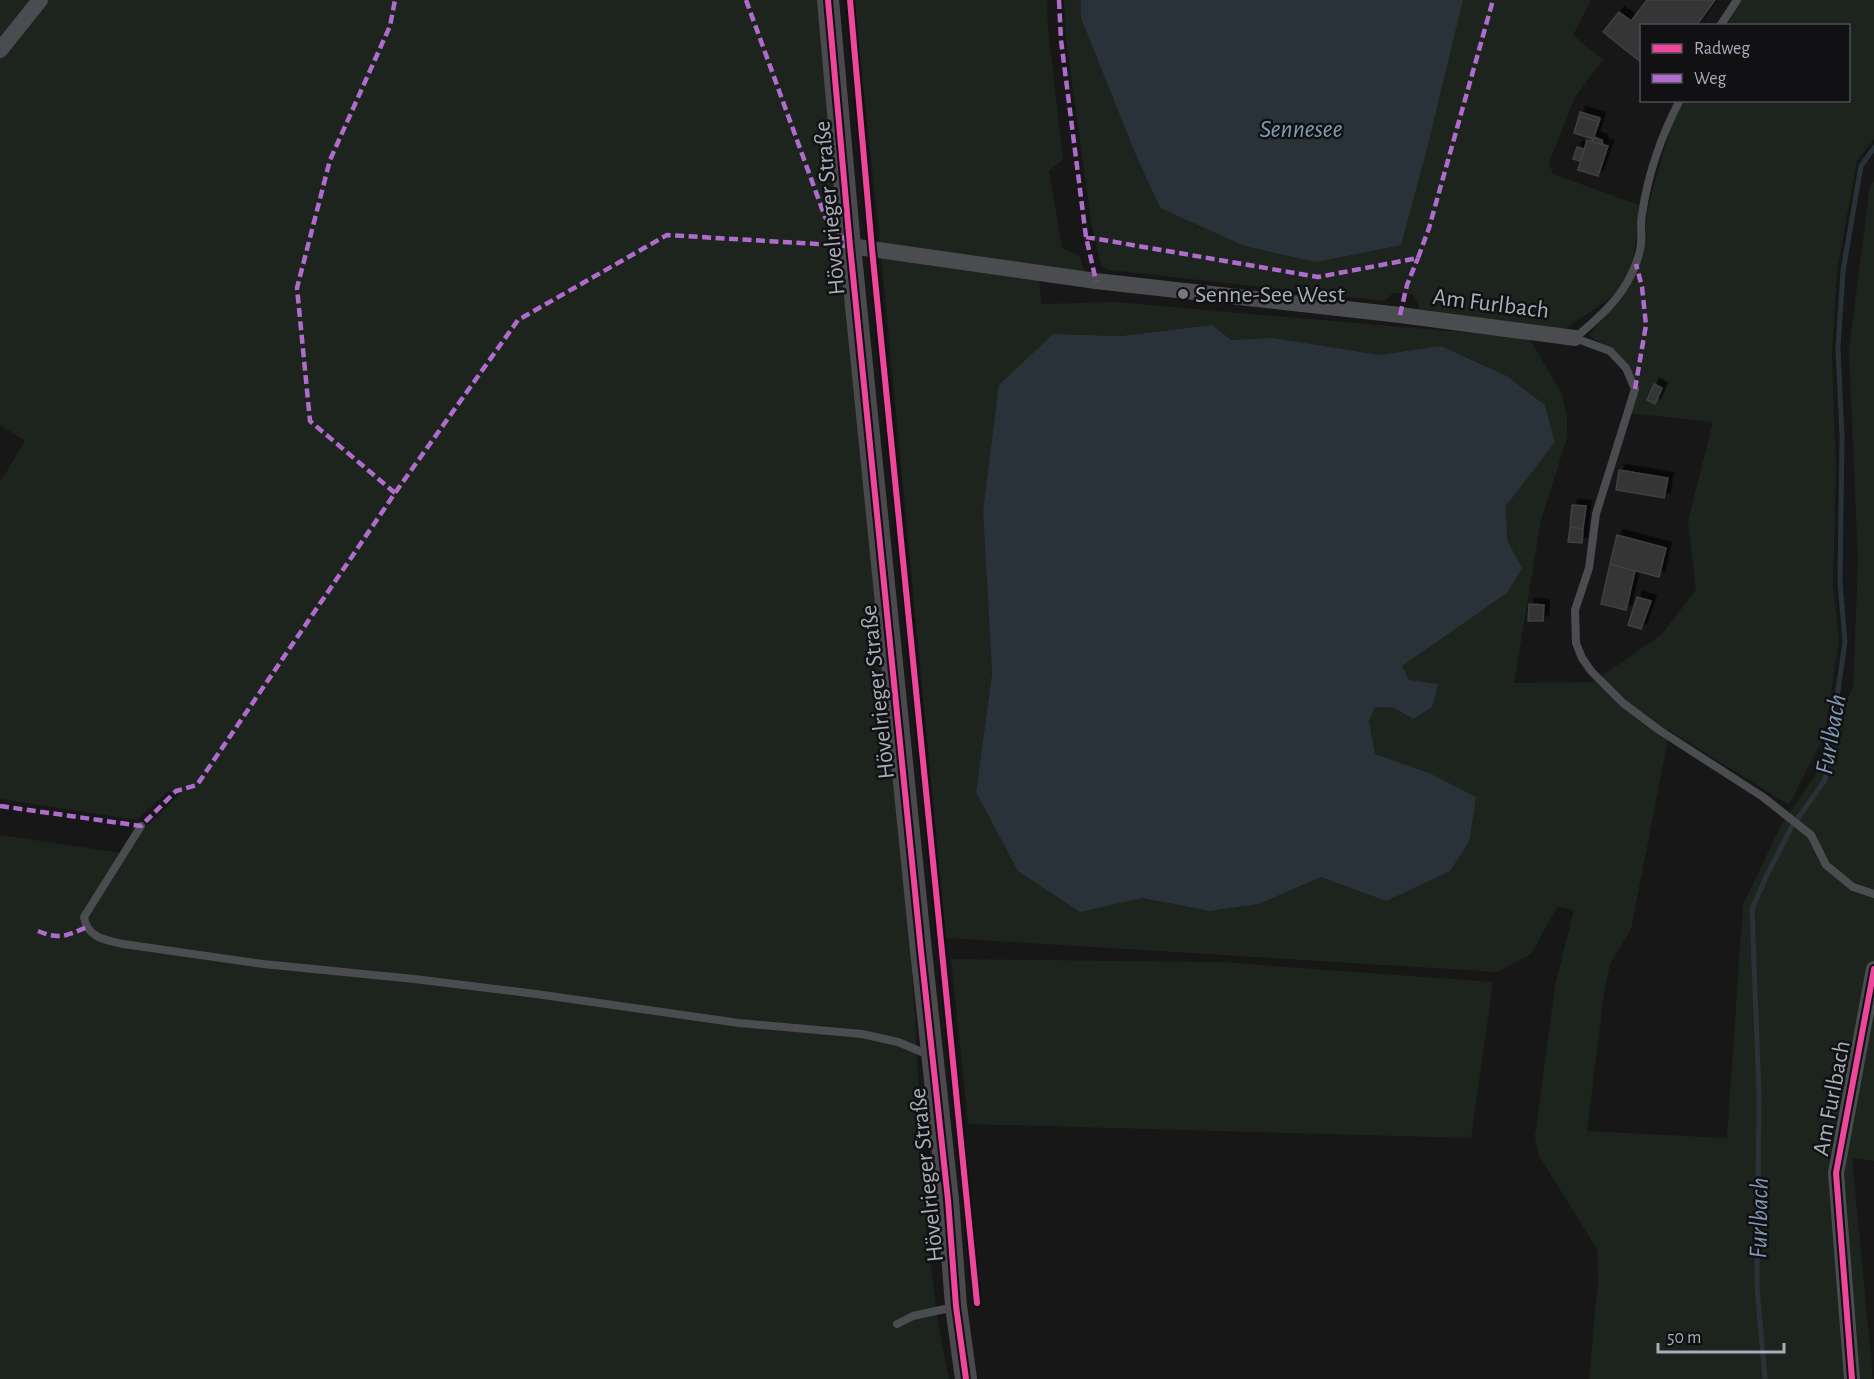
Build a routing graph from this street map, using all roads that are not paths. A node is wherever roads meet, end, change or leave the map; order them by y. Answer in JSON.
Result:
{"nodes":[{"id":1,"x":40,"y":0,"type":"edge"},
{"id":2,"x":828,"y":0,"type":"edge"},
{"id":3,"x":1737,"y":0,"type":"edge"},
{"id":4,"x":1721,"y":24,"type":"edge"},
{"id":5,"x":0,"y":50,"type":"edge"},
{"id":6,"x":1679,"y":102,"type":"edge"},
{"id":7,"x":850,"y":246,"type":"junction"},
{"id":8,"x":1575,"y":338,"type":"junction"},
{"id":9,"x":141,"y":826,"type":"dead end"},
{"id":10,"x":1874,"y":894,"type":"edge"},
{"id":11,"x":1874,"y":969,"type":"edge"},
{"id":12,"x":932,"y":1057,"type":"junction"},
{"id":13,"x":956,"y":1306,"type":"junction"},
{"id":14,"x":897,"y":1324,"type":"dead end"},
{"id":15,"x":966,"y":1379,"type":"edge"},
{"id":16,"x":1851,"y":1379,"type":"edge"}],
"edges":[{"from":1,"to":5,"type":"street"},
{"from":2,"to":7,"type":"main road","name":"Hövelrieger Straße"},
{"from":3,"to":4,"type":"lane"},
{"from":6,"to":8,"type":"lane"},
{"from":7,"to":8,"type":"street","name":"Am Furlbach"},
{"from":7,"to":12,"type":"main road","name":"Hövelrieger Straße"},
{"from":8,"to":10,"type":"lane"},
{"from":9,"to":12,"type":"lane"},
{"from":11,"to":16,"type":"street","name":"Am Furlbach"},
{"from":12,"to":13,"type":"main road","name":"Hövelrieger Straße"},
{"from":13,"to":14,"type":"lane"},
{"from":13,"to":15,"type":"main road","name":"Hövelrieger Straße"}]}
